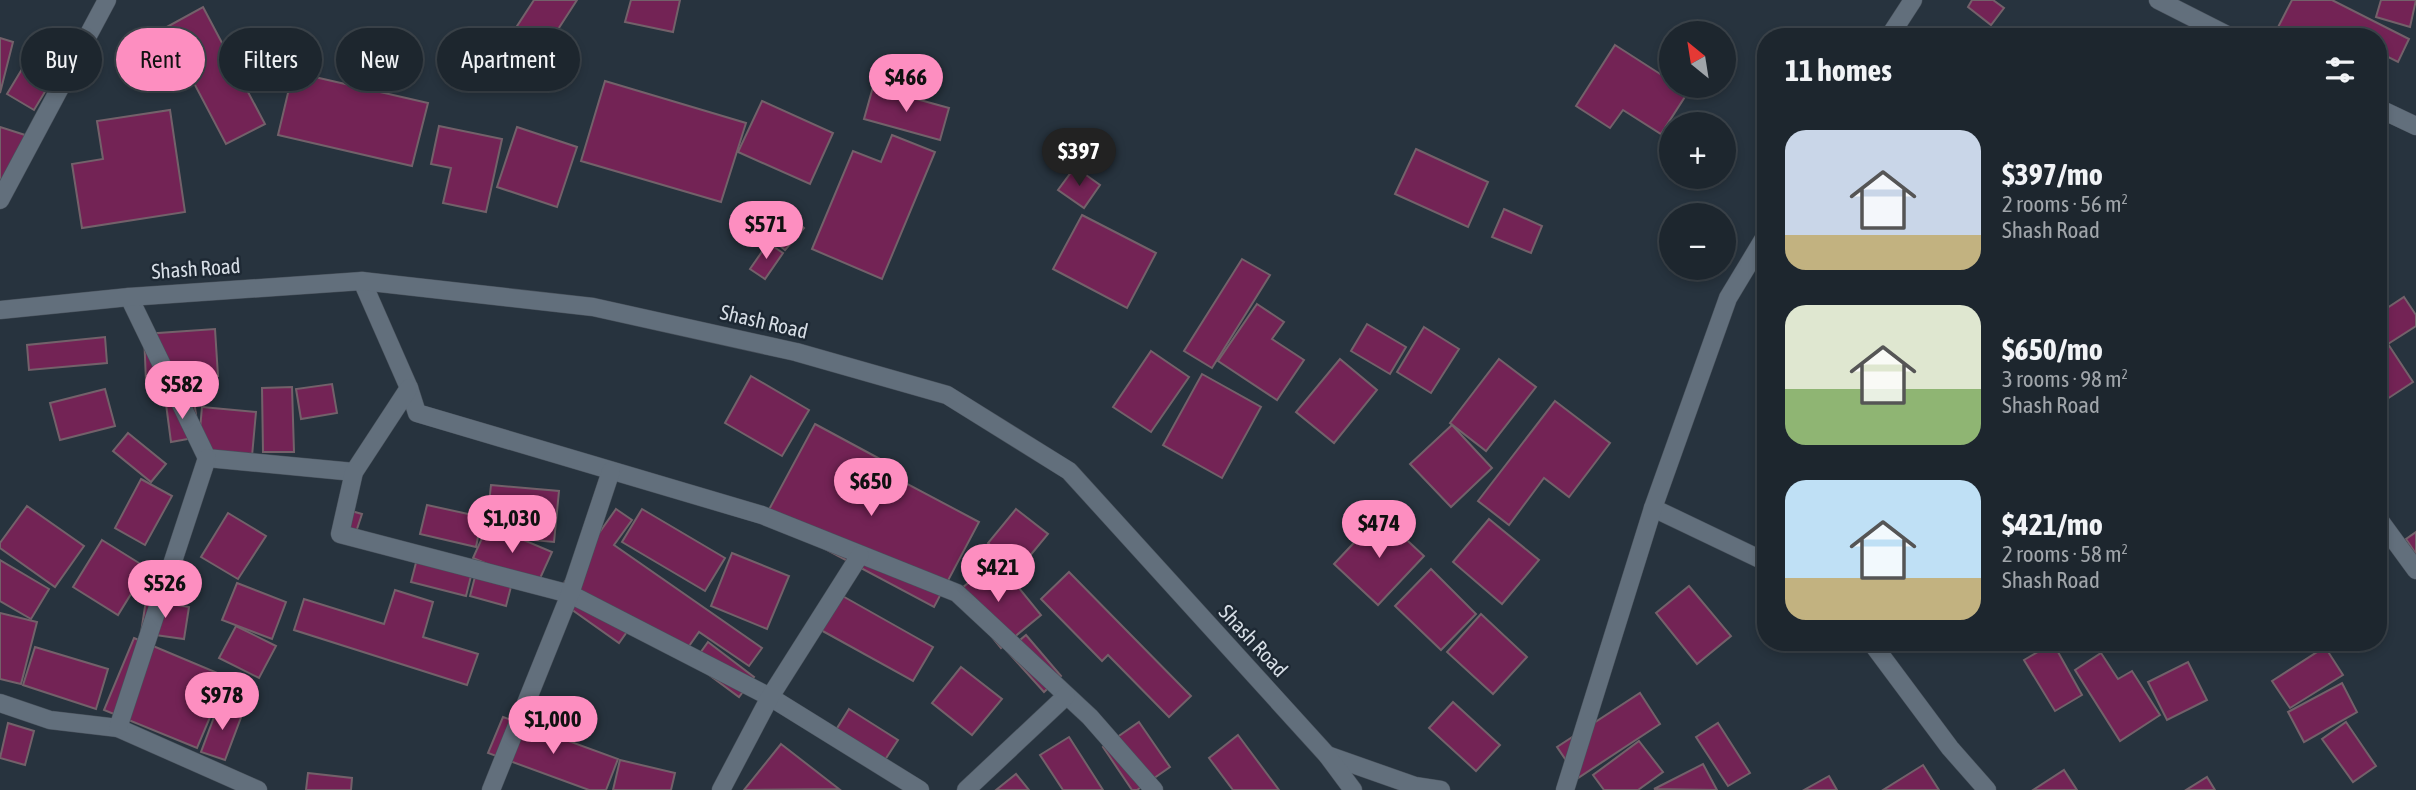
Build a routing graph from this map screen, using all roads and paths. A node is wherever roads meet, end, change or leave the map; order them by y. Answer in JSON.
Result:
{"nodes":[{"id":1,"x":107,"y":0,"type":"edge"},
{"id":2,"x":1913,"y":0,"type":"edge"},
{"id":3,"x":2158,"y":0,"type":"edge"},
{"id":4,"x":1895,"y":28,"type":"edge"},
{"id":5,"x":2213,"y":28,"type":"edge"},
{"id":6,"x":2387,"y":112,"type":"edge"},
{"id":7,"x":2416,"y":126,"type":"edge"},
{"id":8,"x":0,"y":200,"type":"edge"},
{"id":9,"x":1757,"y":250,"type":"edge"},
{"id":10,"x":362,"y":281,"type":"junction"},
{"id":11,"x":129,"y":297,"type":"junction"},
{"id":12,"x":0,"y":310,"type":"edge"},
{"id":13,"x":409,"y":388,"type":"junction"},
{"id":14,"x":207,"y":458,"type":"junction"},
{"id":15,"x":611,"y":471,"type":"junction"},
{"id":16,"x":354,"y":472,"type":"junction"},
{"id":17,"x":1653,"y":508,"type":"junction"},
{"id":18,"x":2387,"y":530,"type":"edge"},
{"id":19,"x":860,"y":555,"type":"junction"},
{"id":20,"x":1757,"y":558,"type":"edge"},
{"id":21,"x":2416,"y":569,"type":"edge"},
{"id":22,"x":570,"y":594,"type":"junction"},
{"id":23,"x":1878,"y":651,"type":"edge"},
{"id":24,"x":1066,"y":696,"type":"junction"},
{"id":25,"x":770,"y":697,"type":"junction"},
{"id":26,"x":0,"y":703,"type":"edge"},
{"id":27,"x":118,"y":728,"type":"junction"},
{"id":28,"x":1328,"y":755,"type":"junction"},
{"id":29,"x":258,"y":790,"type":"edge"},
{"id":30,"x":491,"y":790,"type":"edge"},
{"id":31,"x":721,"y":790,"type":"edge"},
{"id":32,"x":920,"y":790,"type":"edge"},
{"id":33,"x":966,"y":790,"type":"edge"},
{"id":34,"x":1154,"y":790,"type":"edge"},
{"id":35,"x":1353,"y":790,"type":"edge"},
{"id":36,"x":1441,"y":790,"type":"edge"},
{"id":37,"x":1565,"y":790,"type":"edge"},
{"id":38,"x":1987,"y":790,"type":"edge"}],
"edges":[{"from":1,"to":8,"type":"street"},
{"from":2,"to":4,"type":"street"},
{"from":3,"to":5,"type":"street"},
{"from":6,"to":7,"type":"street"},
{"from":9,"to":17,"type":"street"},
{"from":10,"to":11,"type":"street","name":"Shash Road"},
{"from":10,"to":13,"type":"street"},
{"from":10,"to":28,"type":"street","name":"Shash Road"},
{"from":11,"to":12,"type":"street","name":"Shash Road"},
{"from":11,"to":14,"type":"street"},
{"from":13,"to":15,"type":"street"},
{"from":13,"to":16,"type":"street"},
{"from":14,"to":16,"type":"street"},
{"from":14,"to":27,"type":"street"},
{"from":15,"to":19,"type":"street"},
{"from":15,"to":22,"type":"street"},
{"from":16,"to":22,"type":"street"},
{"from":17,"to":20,"type":"street"},
{"from":17,"to":37,"type":"street"},
{"from":18,"to":21,"type":"street"},
{"from":19,"to":24,"type":"street"},
{"from":19,"to":25,"type":"street"},
{"from":22,"to":25,"type":"street"},
{"from":22,"to":30,"type":"street"},
{"from":23,"to":38,"type":"street"},
{"from":24,"to":33,"type":"street"},
{"from":24,"to":34,"type":"street"},
{"from":25,"to":31,"type":"street"},
{"from":25,"to":32,"type":"street"},
{"from":26,"to":27,"type":"street"},
{"from":27,"to":29,"type":"street"},
{"from":28,"to":35,"type":"street","name":"Shash Road"},
{"from":28,"to":36,"type":"street"}]}
